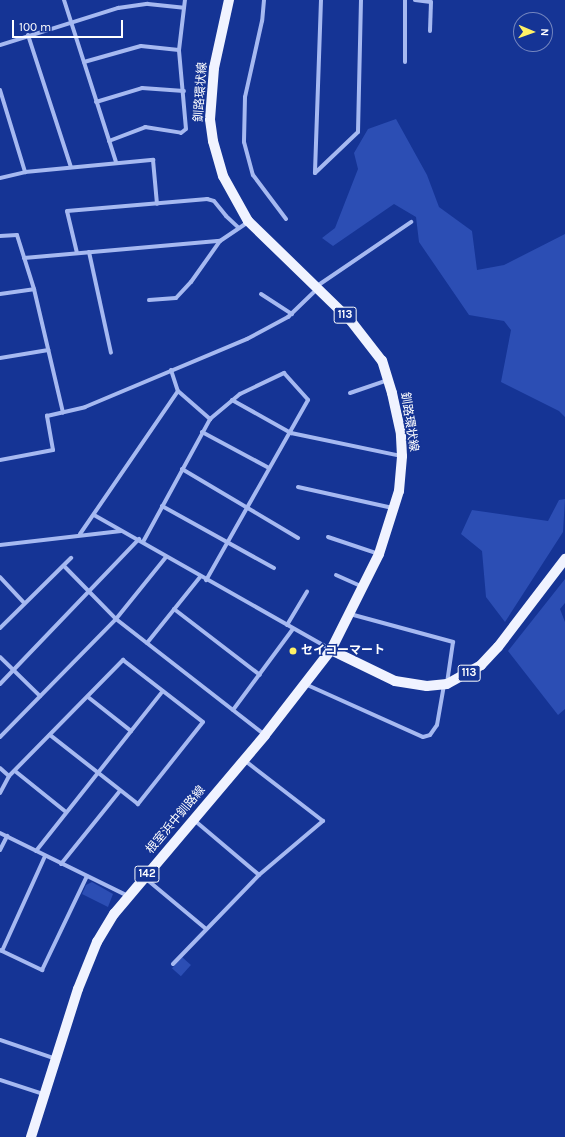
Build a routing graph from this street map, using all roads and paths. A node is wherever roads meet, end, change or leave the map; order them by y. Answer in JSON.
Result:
{"nodes":[{"id":1,"x":64,"y":0,"type":"edge"},
{"id":2,"x":185,"y":0,"type":"edge"},
{"id":3,"x":229,"y":0,"type":"edge"},
{"id":4,"x":264,"y":0,"type":"edge"},
{"id":5,"x":321,"y":0,"type":"edge"},
{"id":6,"x":361,"y":0,"type":"edge"},
{"id":7,"x":405,"y":0,"type":"edge"},
{"id":8,"x":415,"y":0,"type":"edge"},
{"id":9,"x":184,"y":8,"type":"junction"},
{"id":10,"x":71,"y":23,"type":"junction"},
{"id":11,"x":430,"y":32,"type":"dead end"},
{"id":12,"x":28,"y":35,"type":"junction"},
{"id":13,"x":0,"y":45,"type":"edge"},
{"id":14,"x":179,"y":50,"type":"junction"},
{"id":15,"x":84,"y":62,"type":"junction"},
{"id":16,"x":405,"y":62,"type":"dead end"},
{"id":17,"x":0,"y":90,"type":"edge"},
{"id":18,"x":184,"y":91,"type":"junction"},
{"id":19,"x":96,"y":102,"type":"junction"},
{"id":20,"x":109,"y":140,"type":"junction"},
{"id":21,"x":116,"y":162,"type":"junction"},
{"id":22,"x":71,"y":167,"type":"junction"},
{"id":23,"x":25,"y":172,"type":"junction"},
{"id":24,"x":0,"y":178,"type":"edge"},
{"id":25,"x":157,"y":204,"type":"junction"},
{"id":26,"x":286,"y":219,"type":"dead end"},
{"id":27,"x":248,"y":221,"type":"junction"},
{"id":28,"x":411,"y":222,"type":"dead end"},
{"id":29,"x":238,"y":227,"type":"junction"},
{"id":30,"x":0,"y":236,"type":"edge"},
{"id":31,"x":220,"y":241,"type":"junction"},
{"id":32,"x":89,"y":252,"type":"junction"},
{"id":33,"x":77,"y":253,"type":"junction"},
{"id":34,"x":24,"y":258,"type":"junction"},
{"id":35,"x":316,"y":288,"type":"junction"},
{"id":36,"x":34,"y":289,"type":"junction"},
{"id":37,"x":0,"y":294,"type":"edge"},
{"id":38,"x":261,"y":294,"type":"dead end"},
{"id":39,"x":149,"y":300,"type":"dead end"},
{"id":40,"x":292,"y":314,"type":"junction"},
{"id":41,"x":48,"y":350,"type":"junction"},
{"id":42,"x":111,"y":353,"type":"dead end"},
{"id":43,"x":0,"y":358,"type":"edge"},
{"id":44,"x":171,"y":370,"type":"junction"},
{"id":45,"x":388,"y":380,"type":"junction"},
{"id":46,"x":178,"y":391,"type":"junction"},
{"id":47,"x":350,"y":393,"type":"dead end"},
{"id":48,"x":232,"y":400,"type":"junction"},
{"id":49,"x":63,"y":412,"type":"junction"},
{"id":50,"x":210,"y":419,"type":"junction"},
{"id":51,"x":202,"y":432,"type":"junction"},
{"id":52,"x":291,"y":433,"type":"junction"},
{"id":53,"x":402,"y":456,"type":"junction"},
{"id":54,"x":0,"y":460,"type":"edge"},
{"id":55,"x":269,"y":468,"type":"junction"},
{"id":56,"x":182,"y":469,"type":"junction"},
{"id":57,"x":298,"y":487,"type":"dead end"},
{"id":58,"x":162,"y":506,"type":"junction"},
{"id":59,"x":248,"y":507,"type":"junction"},
{"id":60,"x":394,"y":508,"type":"junction"},
{"id":61,"x":94,"y":515,"type":"junction"},
{"id":62,"x":122,"y":531,"type":"junction"},
{"id":63,"x":80,"y":534,"type":"junction"},
{"id":64,"x":328,"y":536,"type":"dead end"},
{"id":65,"x":298,"y":538,"type":"dead end"},
{"id":66,"x":139,"y":539,"type":"junction"},
{"id":67,"x":143,"y":542,"type":"junction"},
{"id":68,"x":227,"y":544,"type":"junction"},
{"id":69,"x":0,"y":545,"type":"edge"},
{"id":70,"x":379,"y":554,"type":"junction"},
{"id":71,"x":166,"y":557,"type":"junction"},
{"id":72,"x":71,"y":558,"type":"dead end"},
{"id":73,"x":565,"y":559,"type":"edge"},
{"id":74,"x":64,"y":566,"type":"junction"},
{"id":75,"x":274,"y":568,"type":"dead end"},
{"id":76,"x":336,"y":575,"type":"dead end"},
{"id":77,"x":0,"y":577,"type":"edge"},
{"id":78,"x":200,"y":577,"type":"junction"},
{"id":79,"x":206,"y":580,"type":"junction"},
{"id":80,"x":361,"y":586,"type":"junction"},
{"id":81,"x":307,"y":592,"type":"dead end"},
{"id":82,"x":90,"y":593,"type":"junction"},
{"id":83,"x":24,"y":603,"type":"junction"},
{"id":84,"x":174,"y":609,"type":"junction"},
{"id":85,"x":348,"y":614,"type":"junction"},
{"id":86,"x":116,"y":620,"type":"junction"},
{"id":87,"x":287,"y":625,"type":"junction"},
{"id":88,"x":0,"y":628,"type":"edge"},
{"id":89,"x":293,"y":629,"type":"junction"},
{"id":90,"x":147,"y":643,"type":"junction"},
{"id":91,"x":331,"y":650,"type":"junction"},
{"id":92,"x":0,"y":657,"type":"edge"},
{"id":93,"x":13,"y":670,"type":"junction"},
{"id":94,"x":260,"y":675,"type":"junction"},
{"id":95,"x":0,"y":684,"type":"edge"},
{"id":96,"x":305,"y":684,"type":"junction"},
{"id":97,"x":445,"y":684,"type":"junction"},
{"id":98,"x":163,"y":691,"type":"junction"},
{"id":99,"x":40,"y":696,"type":"junction"},
{"id":100,"x":88,"y":697,"type":"junction"},
{"id":101,"x":234,"y":710,"type":"junction"},
{"id":102,"x":131,"y":731,"type":"junction"},
{"id":103,"x":50,"y":735,"type":"junction"},
{"id":104,"x":265,"y":735,"type":"junction"},
{"id":105,"x":0,"y":737,"type":"edge"},
{"id":106,"x":244,"y":760,"type":"junction"},
{"id":107,"x":0,"y":768,"type":"edge"},
{"id":108,"x":15,"y":770,"type":"junction"},
{"id":109,"x":97,"y":772,"type":"junction"},
{"id":110,"x":9,"y":776,"type":"junction"},
{"id":111,"x":120,"y":791,"type":"junction"},
{"id":112,"x":0,"y":793,"type":"edge"},
{"id":113,"x":66,"y":812,"type":"junction"},
{"id":114,"x":193,"y":820,"type":"junction"},
{"id":115,"x":0,"y":833,"type":"edge"},
{"id":116,"x":7,"y":836,"type":"junction"},
{"id":117,"x":0,"y":850,"type":"edge"},
{"id":118,"x":36,"y":851,"type":"junction"},
{"id":119,"x":45,"y":856,"type":"junction"},
{"id":120,"x":60,"y":864,"type":"junction"},
{"id":121,"x":259,"y":875,"type":"junction"},
{"id":122,"x":87,"y":876,"type":"junction"},
{"id":123,"x":145,"y":878,"type":"junction"},
{"id":124,"x":128,"y":896,"type":"junction"},
{"id":125,"x":205,"y":928,"type":"junction"},
{"id":126,"x":1,"y":951,"type":"edge"},
{"id":127,"x":173,"y":964,"type":"dead end"},
{"id":128,"x":0,"y":1040,"type":"edge"},
{"id":129,"x":56,"y":1059,"type":"junction"},
{"id":130,"x":0,"y":1080,"type":"edge"},
{"id":131,"x":45,"y":1095,"type":"junction"},
{"id":132,"x":31,"y":1137,"type":"edge"}],
"edges":[{"from":1,"to":10,"type":"street"},
{"from":2,"to":9,"type":"street"},
{"from":3,"to":27,"type":"main road","name":"釧路環状線","number":"113"},
{"from":4,"to":26,"type":"street"},
{"from":5,"to":6,"type":"street"},
{"from":7,"to":16,"type":"street"},
{"from":8,"to":11,"type":"street"},
{"from":9,"to":10,"type":"street"},
{"from":9,"to":14,"type":"street"},
{"from":10,"to":12,"type":"street"},
{"from":10,"to":15,"type":"street"},
{"from":12,"to":13,"type":"street"},
{"from":12,"to":22,"type":"street"},
{"from":14,"to":15,"type":"street"},
{"from":14,"to":18,"type":"street"},
{"from":15,"to":19,"type":"street"},
{"from":17,"to":23,"type":"street"},
{"from":18,"to":19,"type":"street"},
{"from":18,"to":20,"type":"street"},
{"from":19,"to":20,"type":"street"},
{"from":20,"to":21,"type":"street"},
{"from":21,"to":22,"type":"street"},
{"from":21,"to":25,"type":"street"},
{"from":22,"to":23,"type":"street"},
{"from":23,"to":24,"type":"street"},
{"from":25,"to":29,"type":"street"},
{"from":25,"to":33,"type":"street"},
{"from":27,"to":29,"type":"street"},
{"from":27,"to":35,"type":"main road","name":"釧路環状線","number":"113"},
{"from":28,"to":35,"type":"street"},
{"from":29,"to":31,"type":"street"},
{"from":30,"to":34,"type":"street"},
{"from":31,"to":32,"type":"street"},
{"from":31,"to":39,"type":"street"},
{"from":32,"to":33,"type":"street"},
{"from":32,"to":42,"type":"street"},
{"from":33,"to":34,"type":"street"},
{"from":34,"to":36,"type":"street"},
{"from":35,"to":40,"type":"street"},
{"from":35,"to":45,"type":"main road","name":"釧路環状線","number":"113"},
{"from":36,"to":37,"type":"street"},
{"from":36,"to":41,"type":"street"},
{"from":38,"to":40,"type":"street"},
{"from":40,"to":44,"type":"street"},
{"from":41,"to":43,"type":"street"},
{"from":41,"to":49,"type":"street"},
{"from":44,"to":46,"type":"street"},
{"from":44,"to":49,"type":"street"},
{"from":45,"to":47,"type":"street"},
{"from":45,"to":53,"type":"main road","name":"釧路環状線","number":"113"},
{"from":46,"to":50,"type":"street"},
{"from":46,"to":61,"type":"street"},
{"from":48,"to":50,"type":"street"},
{"from":48,"to":52,"type":"street"},
{"from":48,"to":52,"type":"street"},
{"from":49,"to":54,"type":"street"},
{"from":50,"to":51,"type":"street"},
{"from":51,"to":55,"type":"street"},
{"from":51,"to":56,"type":"street"},
{"from":52,"to":53,"type":"street"},
{"from":52,"to":55,"type":"street"},
{"from":53,"to":60,"type":"main road","name":"釧路環状線","number":"113"},
{"from":55,"to":59,"type":"street"},
{"from":56,"to":58,"type":"street"},
{"from":56,"to":59,"type":"street"},
{"from":57,"to":60,"type":"street"},
{"from":58,"to":67,"type":"street"},
{"from":58,"to":68,"type":"street"},
{"from":59,"to":65,"type":"street"},
{"from":59,"to":68,"type":"street"},
{"from":60,"to":70,"type":"main road","name":"釧路環状線","number":"113"},
{"from":61,"to":62,"type":"street"},
{"from":61,"to":63,"type":"street"},
{"from":62,"to":63,"type":"street"},
{"from":62,"to":66,"type":"street"},
{"from":63,"to":69,"type":"street"},
{"from":64,"to":70,"type":"street"},
{"from":66,"to":67,"type":"street"},
{"from":66,"to":82,"type":"street"},
{"from":67,"to":71,"type":"street"},
{"from":68,"to":75,"type":"street"},
{"from":68,"to":79,"type":"street"},
{"from":70,"to":80,"type":"main road","name":"釧路環状線","number":"113"},
{"from":71,"to":78,"type":"street"},
{"from":71,"to":86,"type":"street"},
{"from":72,"to":74,"type":"street"},
{"from":73,"to":97,"type":"main road","number":"113"},
{"from":74,"to":82,"type":"street"},
{"from":74,"to":83,"type":"street"},
{"from":76,"to":80,"type":"street"},
{"from":77,"to":83,"type":"street"},
{"from":78,"to":79,"type":"street"},
{"from":78,"to":84,"type":"street"},
{"from":79,"to":87,"type":"street"},
{"from":80,"to":85,"type":"main road","name":"釧路環状線","number":"113"},
{"from":81,"to":87,"type":"street"},
{"from":82,"to":86,"type":"street"},
{"from":82,"to":93,"type":"street"},
{"from":83,"to":88,"type":"street"},
{"from":84,"to":90,"type":"street"},
{"from":84,"to":94,"type":"street"},
{"from":85,"to":91,"type":"main road","name":"釧路環状線","number":"113"},
{"from":85,"to":97,"type":"street"},
{"from":86,"to":90,"type":"street"},
{"from":86,"to":99,"type":"street"},
{"from":87,"to":89,"type":"street"},
{"from":89,"to":91,"type":"street"},
{"from":89,"to":94,"type":"street"},
{"from":90,"to":101,"type":"street"},
{"from":91,"to":96,"type":"main road","name":"根室浜中釧路線","number":"142"},
{"from":91,"to":97,"type":"main road","number":"113"},
{"from":92,"to":93,"type":"street"},
{"from":93,"to":95,"type":"street"},
{"from":93,"to":99,"type":"street"},
{"from":94,"to":101,"type":"street"},
{"from":96,"to":97,"type":"street"},
{"from":96,"to":104,"type":"main road","name":"根室浜中釧路線","number":"142"},
{"from":98,"to":100,"type":"street"},
{"from":98,"to":102,"type":"street"},
{"from":98,"to":111,"type":"street"},
{"from":99,"to":105,"type":"street"},
{"from":100,"to":102,"type":"street"},
{"from":100,"to":103,"type":"street"},
{"from":101,"to":104,"type":"street"},
{"from":102,"to":109,"type":"street"},
{"from":103,"to":108,"type":"street"},
{"from":103,"to":109,"type":"street"},
{"from":104,"to":106,"type":"main road","name":"根室浜中釧路線","number":"142"},
{"from":106,"to":114,"type":"main road","name":"根室浜中釧路線","number":"142"},
{"from":106,"to":121,"type":"street"},
{"from":107,"to":110,"type":"street"},
{"from":108,"to":110,"type":"street"},
{"from":108,"to":113,"type":"street"},
{"from":109,"to":111,"type":"street"},
{"from":109,"to":113,"type":"street"},
{"from":110,"to":112,"type":"street"},
{"from":111,"to":120,"type":"street"},
{"from":113,"to":118,"type":"street"},
{"from":114,"to":121,"type":"street"},
{"from":114,"to":123,"type":"main road","name":"根室浜中釧路線","number":"142"},
{"from":115,"to":116,"type":"street"},
{"from":116,"to":117,"type":"street"},
{"from":116,"to":118,"type":"street"},
{"from":118,"to":119,"type":"street"},
{"from":119,"to":120,"type":"street"},
{"from":119,"to":126,"type":"street"},
{"from":120,"to":122,"type":"street"},
{"from":121,"to":125,"type":"street"},
{"from":122,"to":124,"type":"street"},
{"from":122,"to":126,"type":"street"},
{"from":123,"to":124,"type":"main road","name":"根室浜中釧路線","number":"142"},
{"from":123,"to":125,"type":"street"},
{"from":124,"to":129,"type":"main road","name":"根室浜中釧路線","number":"142"},
{"from":125,"to":127,"type":"street"},
{"from":128,"to":129,"type":"street"},
{"from":129,"to":131,"type":"main road","name":"根室浜中釧路線","number":"142"},
{"from":130,"to":131,"type":"street"},
{"from":131,"to":132,"type":"main road","name":"根室浜中釧路線","number":"142"}]}
